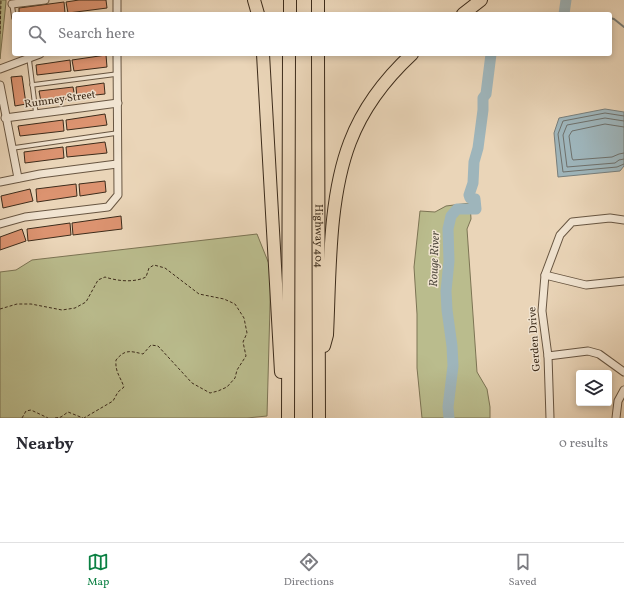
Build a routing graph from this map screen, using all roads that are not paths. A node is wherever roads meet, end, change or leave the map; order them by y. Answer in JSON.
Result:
{"nodes":[{"id":1,"x":45,"y":0,"type":"edge"},
{"id":2,"x":117,"y":0,"type":"edge"},
{"id":3,"x":254,"y":0,"type":"edge"},
{"id":4,"x":290,"y":0,"type":"edge"},
{"id":5,"x":318,"y":0,"type":"edge"},
{"id":6,"x":481,"y":0,"type":"edge"},
{"id":7,"x":12,"y":4,"type":"joint"},
{"id":8,"x":13,"y":12,"type":"edge"},
{"id":9,"x":117,"y":12,"type":"edge"},
{"id":10,"x":257,"y":12,"type":"edge"},
{"id":11,"x":290,"y":12,"type":"edge"},
{"id":12,"x":318,"y":12,"type":"edge"},
{"id":13,"x":466,"y":12,"type":"edge"},
{"id":14,"x":34,"y":56,"type":"edge"},
{"id":15,"x":117,"y":56,"type":"edge"},
{"id":16,"x":263,"y":56,"type":"edge"},
{"id":17,"x":289,"y":56,"type":"edge"},
{"id":18,"x":318,"y":56,"type":"edge"},
{"id":19,"x":410,"y":56,"type":"edge"},
{"id":20,"x":29,"y":58,"type":"junction"},
{"id":21,"x":0,"y":69,"type":"edge"},
{"id":22,"x":117,"y":74,"type":"junction"},
{"id":23,"x":0,"y":85,"type":"edge"},
{"id":24,"x":32,"y":85,"type":"junction"},
{"id":25,"x":118,"y":103,"type":"junction"},
{"id":26,"x":36,"y":114,"type":"junction"},
{"id":27,"x":6,"y":118,"type":"junction"},
{"id":28,"x":117,"y":133,"type":"junction"},
{"id":29,"x":12,"y":148,"type":"junction"},
{"id":30,"x":117,"y":164,"type":"junction"},
{"id":31,"x":18,"y":178,"type":"junction"},
{"id":32,"x":0,"y":182,"type":"edge"},
{"id":33,"x":624,"y":220,"type":"edge"},
{"id":34,"x":0,"y":224,"type":"edge"},
{"id":35,"x":545,"y":275,"type":"junction"},
{"id":36,"x":624,"y":281,"type":"edge"},
{"id":37,"x":548,"y":356,"type":"junction"},
{"id":38,"x":320,"y":358,"type":"junction"},
{"id":39,"x":624,"y":372,"type":"edge"},
{"id":40,"x":624,"y":390,"type":"edge"},
{"id":41,"x":288,"y":416,"type":"edge"},
{"id":42,"x":320,"y":418,"type":"edge"},
{"id":43,"x":550,"y":418,"type":"edge"},
{"id":44,"x":616,"y":418,"type":"edge"}],
"edges":[{"from":1,"to":7,"type":"street"},
{"from":2,"to":9,"type":"street"},
{"from":3,"to":10,"type":"highway"},
{"from":4,"to":11,"type":"highway"},
{"from":5,"to":12,"type":"highway"},
{"from":6,"to":13,"type":"highway"},
{"from":7,"to":8,"type":"lane"},
{"from":14,"to":20,"type":"street"},
{"from":15,"to":22,"type":"street"},
{"from":16,"to":41,"type":"highway"},
{"from":17,"to":41,"type":"highway"},
{"from":18,"to":38,"type":"highway","name":"Highway 404"},
{"from":19,"to":38,"type":"highway"},
{"from":20,"to":21,"type":"street"},
{"from":20,"to":24,"type":"lane"},
{"from":22,"to":24,"type":"lane"},
{"from":22,"to":25,"type":"street"},
{"from":23,"to":27,"type":"street"},
{"from":24,"to":26,"type":"lane"},
{"from":25,"to":26,"type":"street","name":"Rumney Street"},
{"from":25,"to":28,"type":"street"},
{"from":26,"to":27,"type":"street","name":"Rumney Street"},
{"from":27,"to":29,"type":"street"},
{"from":28,"to":29,"type":"lane"},
{"from":28,"to":30,"type":"street"},
{"from":29,"to":31,"type":"street"},
{"from":30,"to":31,"type":"street"},
{"from":30,"to":34,"type":"street"},
{"from":31,"to":32,"type":"street"},
{"from":33,"to":35,"type":"street","name":"Gerden Drive"},
{"from":35,"to":36,"type":"street"},
{"from":35,"to":37,"type":"street","name":"Gerden Drive"},
{"from":37,"to":39,"type":"street"},
{"from":37,"to":43,"type":"street","name":"Gerden Drive"},
{"from":38,"to":42,"type":"highway","name":"Highway 404"},
{"from":40,"to":44,"type":"street"}]}
